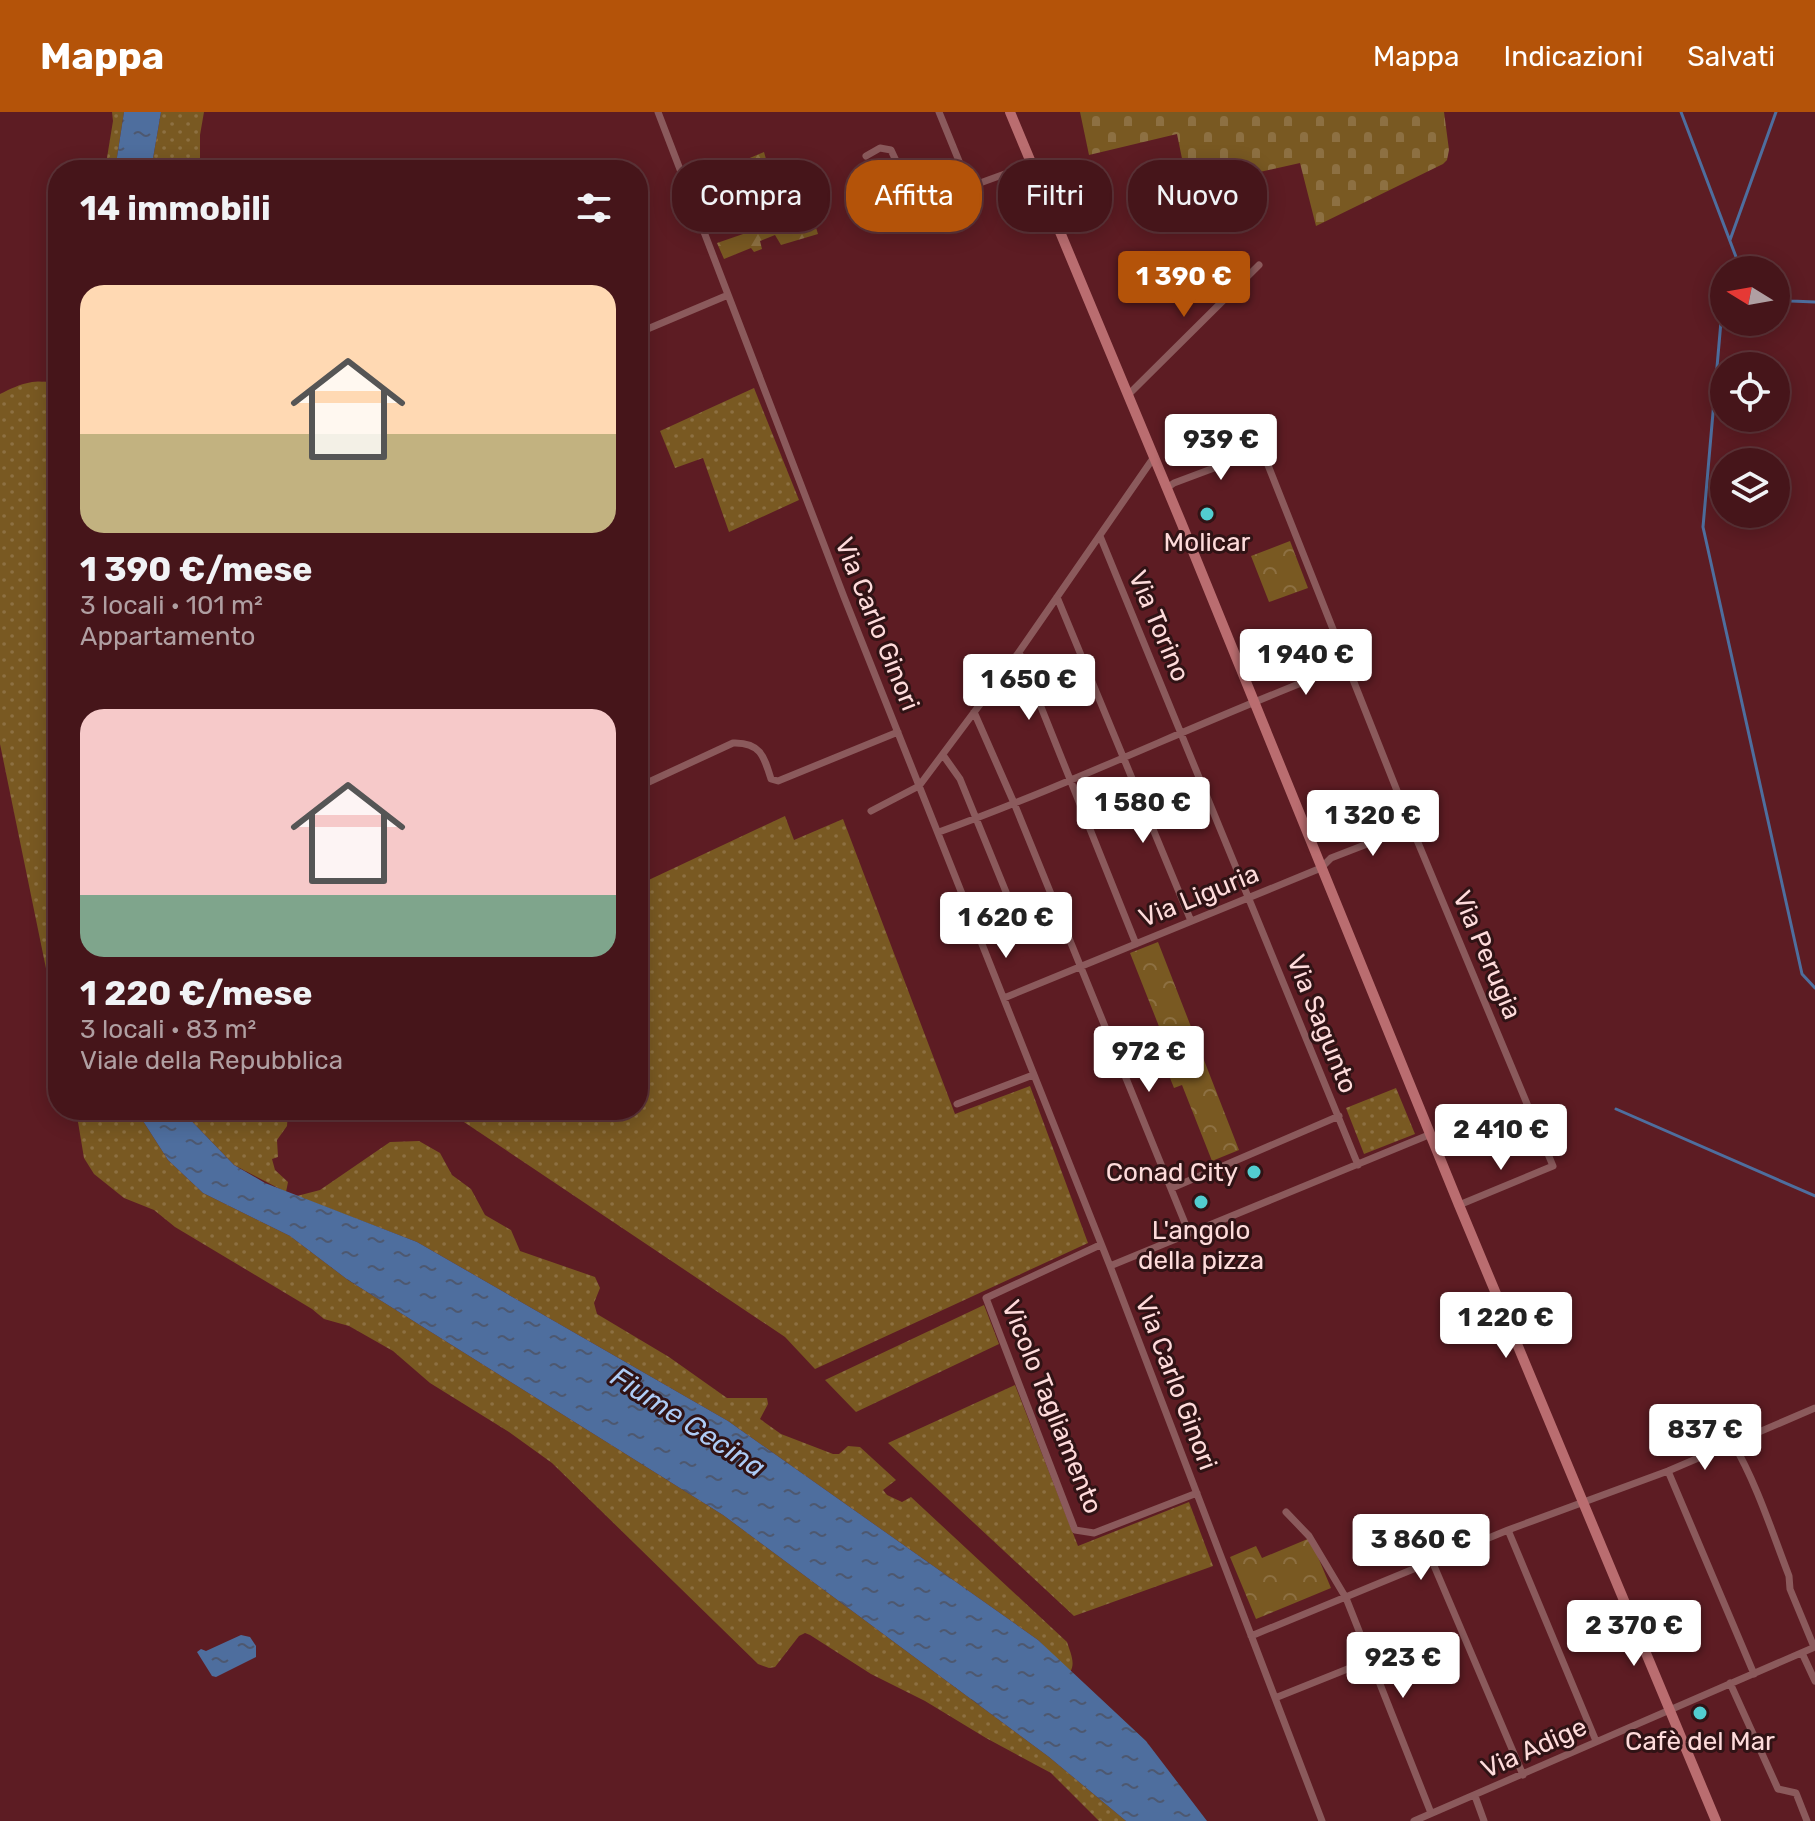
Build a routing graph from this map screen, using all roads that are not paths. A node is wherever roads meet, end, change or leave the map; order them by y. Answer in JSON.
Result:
{"nodes":[{"id":1,"x":658,"y":112,"type":"edge"},
{"id":2,"x":939,"y":112,"type":"edge"},
{"id":3,"x":1010,"y":112,"type":"edge"},
{"id":4,"x":866,"y":156,"type":"dead end"},
{"id":5,"x":896,"y":160,"type":"edge"},
{"id":6,"x":959,"y":160,"type":"edge"},
{"id":7,"x":1030,"y":160,"type":"edge"},
{"id":8,"x":1060,"y":232,"type":"edge"},
{"id":9,"x":1259,"y":265,"type":"dead end"},
{"id":10,"x":728,"y":295,"type":"junction"},
{"id":11,"x":648,"y":329,"type":"edge"},
{"id":12,"x":1128,"y":395,"type":"junction"},
{"id":13,"x":1154,"y":457,"type":"junction"},
{"id":14,"x":1167,"y":488,"type":"junction"},
{"id":15,"x":1100,"y":536,"type":"junction"},
{"id":16,"x":1057,"y":597,"type":"junction"},
{"id":17,"x":1019,"y":652,"type":"junction"},
{"id":18,"x":1347,"y":665,"type":"junction"},
{"id":19,"x":1253,"y":703,"type":"junction"},
{"id":20,"x":974,"y":712,"type":"junction"},
{"id":21,"x":898,"y":732,"type":"junction"},
{"id":22,"x":1182,"y":733,"type":"junction"},
{"id":23,"x":943,"y":755,"type":"junction"},
{"id":24,"x":1123,"y":758,"type":"junction"},
{"id":25,"x":1069,"y":780,"type":"junction"},
{"id":26,"x":648,"y":782,"type":"edge"},
{"id":27,"x":919,"y":786,"type":"junction"},
{"id":28,"x":1014,"y":803,"type":"junction"},
{"id":29,"x":871,"y":811,"type":"dead end"},
{"id":30,"x":977,"y":818,"type":"junction"},
{"id":31,"x":1411,"y":827,"type":"junction"},
{"id":32,"x":939,"y":832,"type":"junction"},
{"id":33,"x":1321,"y":868,"type":"junction"},
{"id":34,"x":1249,"y":897,"type":"junction"},
{"id":35,"x":1017,"y":919,"type":"dead end"},
{"id":36,"x":1191,"y":921,"type":"junction"},
{"id":37,"x":1136,"y":944,"type":"junction"},
{"id":38,"x":1079,"y":967,"type":"junction"},
{"id":39,"x":1004,"y":998,"type":"junction"},
{"id":40,"x":1033,"y":1075,"type":"junction"},
{"id":41,"x":957,"y":1104,"type":"dead end"},
{"id":42,"x":1339,"y":1116,"type":"junction"},
{"id":43,"x":1431,"y":1134,"type":"junction"},
{"id":44,"x":1358,"y":1165,"type":"junction"},
{"id":45,"x":1172,"y":1188,"type":"junction"},
{"id":46,"x":1459,"y":1205,"type":"junction"},
{"id":47,"x":1189,"y":1233,"type":"junction"},
{"id":48,"x":1100,"y":1245,"type":"junction"},
{"id":49,"x":1110,"y":1266,"type":"junction"},
{"id":50,"x":1815,"y":1408,"type":"edge"},
{"id":51,"x":1733,"y":1443,"type":"junction"},
{"id":52,"x":1668,"y":1471,"type":"junction"},
{"id":53,"x":1197,"y":1493,"type":"junction"},
{"id":54,"x":1583,"y":1502,"type":"junction"},
{"id":55,"x":1286,"y":1512,"type":"dead end"},
{"id":56,"x":1508,"y":1530,"type":"junction"},
{"id":57,"x":1432,"y":1561,"type":"junction"},
{"id":58,"x":1346,"y":1598,"type":"junction"},
{"id":59,"x":1251,"y":1636,"type":"junction"},
{"id":60,"x":1815,"y":1647,"type":"edge"},
{"id":61,"x":1802,"y":1653,"type":"junction"},
{"id":62,"x":1370,"y":1660,"type":"junction"},
{"id":63,"x":1754,"y":1674,"type":"junction"},
{"id":64,"x":1815,"y":1681,"type":"edge"},
{"id":65,"x":1730,"y":1683,"type":"junction"},
{"id":66,"x":1275,"y":1698,"type":"junction"},
{"id":67,"x":1671,"y":1711,"type":"junction"},
{"id":68,"x":1596,"y":1741,"type":"junction"},
{"id":69,"x":1523,"y":1775,"type":"junction"},
{"id":70,"x":1475,"y":1796,"type":"junction"},
{"id":71,"x":1431,"y":1813,"type":"junction"},
{"id":72,"x":1322,"y":1821,"type":"edge"},
{"id":73,"x":1414,"y":1821,"type":"edge"},
{"id":74,"x":1484,"y":1821,"type":"edge"},
{"id":75,"x":1716,"y":1821,"type":"edge"},
{"id":76,"x":1807,"y":1821,"type":"edge"}],
"edges":[{"from":1,"to":10,"type":"street","name":"Via Carlo Ginori"},
{"from":2,"to":6,"type":"street"},
{"from":3,"to":7,"type":"street"},
{"from":4,"to":5,"type":"street"},
{"from":8,"to":12,"type":"street"},
{"from":9,"to":12,"type":"street"},
{"from":10,"to":11,"type":"street"},
{"from":10,"to":21,"type":"street","name":"Via Carlo Ginori"},
{"from":12,"to":13,"type":"street"},
{"from":13,"to":14,"type":"street"},
{"from":13,"to":15,"type":"street"},
{"from":14,"to":18,"type":"street","name":"Via Perugia"},
{"from":14,"to":19,"type":"street"},
{"from":15,"to":16,"type":"street"},
{"from":15,"to":22,"type":"street","name":"Via Torino"},
{"from":16,"to":17,"type":"street"},
{"from":16,"to":24,"type":"street"},
{"from":17,"to":20,"type":"street"},
{"from":17,"to":25,"type":"street"},
{"from":18,"to":19,"type":"street"},
{"from":18,"to":31,"type":"street","name":"Via Perugia"},
{"from":19,"to":22,"type":"street"},
{"from":19,"to":33,"type":"street"},
{"from":20,"to":23,"type":"street"},
{"from":20,"to":28,"type":"street"},
{"from":21,"to":26,"type":"street"},
{"from":21,"to":27,"type":"street","name":"Via Carlo Ginori"},
{"from":22,"to":24,"type":"street"},
{"from":22,"to":34,"type":"street","name":"Via Torino"},
{"from":23,"to":27,"type":"street"},
{"from":23,"to":30,"type":"street"},
{"from":24,"to":25,"type":"street"},
{"from":24,"to":36,"type":"street"},
{"from":25,"to":28,"type":"street"},
{"from":25,"to":37,"type":"street"},
{"from":27,"to":29,"type":"street"},
{"from":27,"to":32,"type":"street","name":"Via Carlo Ginori"},
{"from":28,"to":30,"type":"street"},
{"from":28,"to":38,"type":"street"},
{"from":30,"to":32,"type":"street"},
{"from":30,"to":35,"type":"street"},
{"from":31,"to":33,"type":"street","name":"Via Liguria"},
{"from":31,"to":46,"type":"street","name":"Via Perugia"},
{"from":32,"to":39,"type":"street","name":"Via Carlo Ginori"},
{"from":33,"to":34,"type":"street","name":"Via Liguria"},
{"from":33,"to":43,"type":"street"},
{"from":34,"to":36,"type":"street","name":"Via Liguria"},
{"from":34,"to":42,"type":"street","name":"Via Sagunto"},
{"from":36,"to":37,"type":"street","name":"Via Liguria"},
{"from":37,"to":38,"type":"street","name":"Via Liguria"},
{"from":38,"to":39,"type":"street","name":"Via Liguria"},
{"from":38,"to":45,"type":"street"},
{"from":39,"to":40,"type":"street","name":"Via Carlo Ginori"},
{"from":40,"to":41,"type":"street"},
{"from":40,"to":48,"type":"street","name":"Via Carlo Ginori"},
{"from":42,"to":44,"type":"street","name":"Via Sagunto"},
{"from":42,"to":45,"type":"street"},
{"from":43,"to":44,"type":"street"},
{"from":43,"to":46,"type":"street"},
{"from":44,"to":47,"type":"street"},
{"from":45,"to":47,"type":"street"},
{"from":46,"to":54,"type":"street"},
{"from":47,"to":49,"type":"street"},
{"from":48,"to":49,"type":"street","name":"Via Carlo Ginori"},
{"from":48,"to":53,"type":"street","name":"Vicolo Tagliamento"},
{"from":49,"to":53,"type":"street","name":"Via Carlo Ginori"},
{"from":50,"to":51,"type":"street"},
{"from":51,"to":52,"type":"street"},
{"from":51,"to":60,"type":"street"},
{"from":52,"to":54,"type":"street"},
{"from":52,"to":63,"type":"street"},
{"from":53,"to":59,"type":"street","name":"Via Carlo Ginori"},
{"from":54,"to":56,"type":"street"},
{"from":54,"to":67,"type":"street"},
{"from":55,"to":58,"type":"street"},
{"from":56,"to":57,"type":"street"},
{"from":56,"to":68,"type":"street"},
{"from":57,"to":58,"type":"street"},
{"from":57,"to":69,"type":"street"},
{"from":58,"to":59,"type":"street"},
{"from":58,"to":62,"type":"street"},
{"from":59,"to":66,"type":"street","name":"Via Carlo Ginori"},
{"from":60,"to":61,"type":"street","name":"Via Adige"},
{"from":61,"to":63,"type":"street","name":"Via Adige"},
{"from":61,"to":64,"type":"street"},
{"from":62,"to":66,"type":"street"},
{"from":62,"to":71,"type":"street"},
{"from":63,"to":65,"type":"street","name":"Via Adige"},
{"from":65,"to":67,"type":"street","name":"Via Adige"},
{"from":65,"to":76,"type":"street"},
{"from":66,"to":72,"type":"street","name":"Via Carlo Ginori"},
{"from":67,"to":68,"type":"street","name":"Via Adige"},
{"from":67,"to":75,"type":"street"},
{"from":68,"to":69,"type":"street","name":"Via Adige"},
{"from":69,"to":70,"type":"street","name":"Via Adige"},
{"from":70,"to":71,"type":"street","name":"Via Adige"},
{"from":70,"to":74,"type":"street"},
{"from":71,"to":73,"type":"street","name":"Via Adige"}]}
